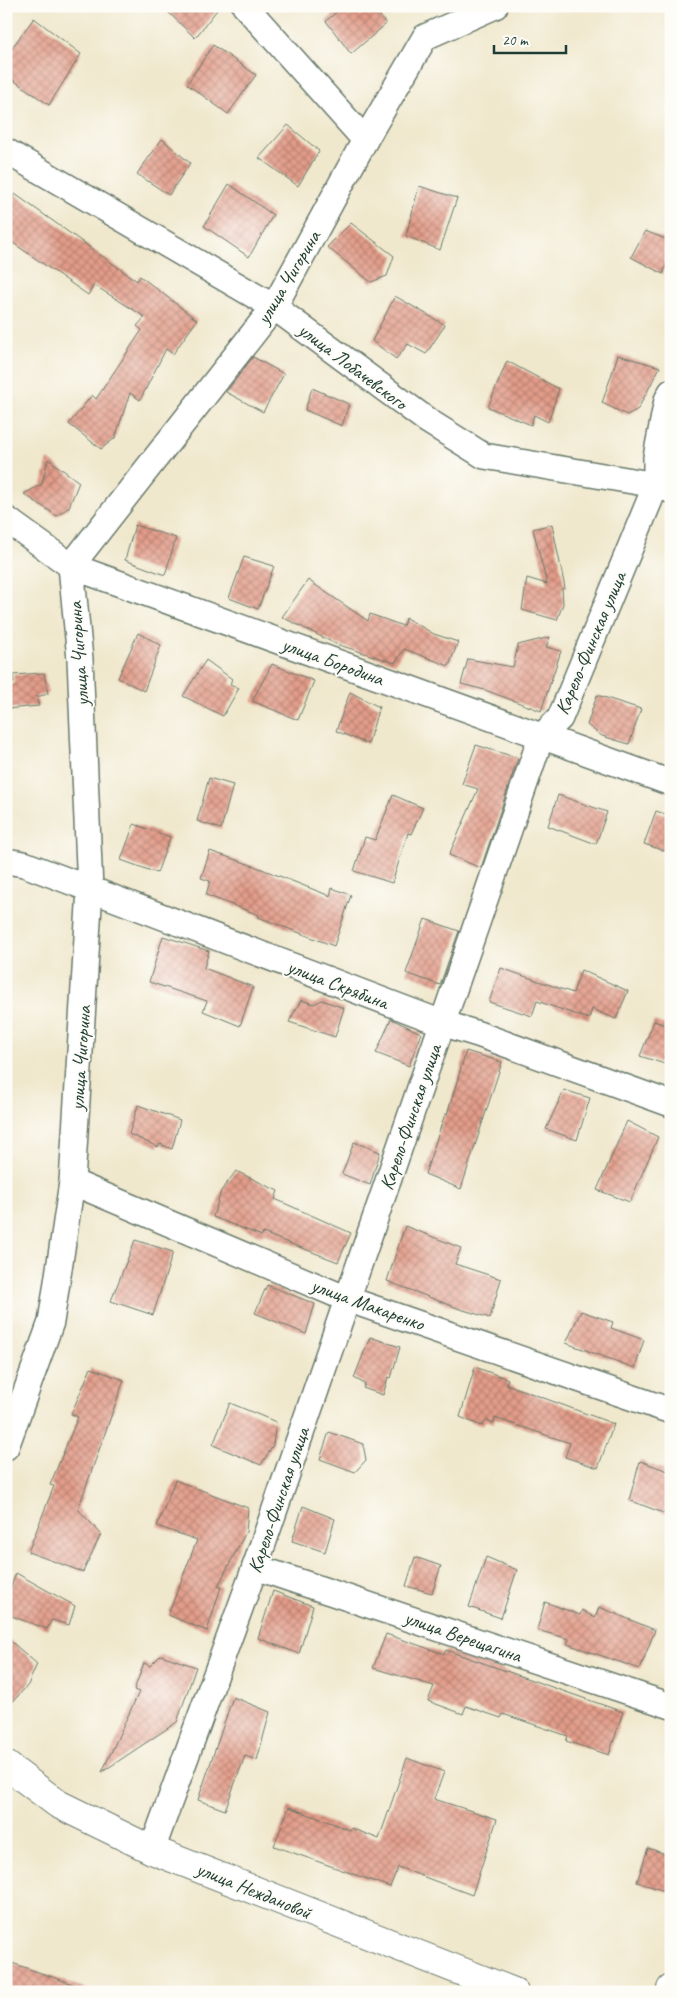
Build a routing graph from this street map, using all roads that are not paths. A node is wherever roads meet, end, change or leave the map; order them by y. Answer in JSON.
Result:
{"nodes":[{"id":1,"x":245,"y":6,"type":"edge"},
{"id":2,"x":495,"y":6,"type":"edge"},
{"id":3,"x":366,"y":140,"type":"junction"},
{"id":4,"x":6,"y":151,"type":"edge"},
{"id":5,"x":274,"y":307,"type":"junction"},
{"id":6,"x":671,"y":392,"type":"edge"},
{"id":7,"x":663,"y":488,"type":"edge"},
{"id":8,"x":6,"y":519,"type":"edge"},
{"id":9,"x":71,"y":566,"type":"junction"},
{"id":10,"x":541,"y":737,"type":"junction"},
{"id":11,"x":671,"y":783,"type":"edge"},
{"id":12,"x":6,"y":861,"type":"edge"},
{"id":13,"x":90,"y":889,"type":"junction"},
{"id":14,"x":442,"y":1023,"type":"junction"},
{"id":15,"x":671,"y":1104,"type":"edge"},
{"id":16,"x":72,"y":1182,"type":"junction"},
{"id":17,"x":348,"y":1299,"type":"junction"},
{"id":18,"x":671,"y":1411,"type":"edge"},
{"id":19,"x":6,"y":1447,"type":"edge"},
{"id":20,"x":255,"y":1567,"type":"junction"},
{"id":21,"x":671,"y":1706,"type":"edge"},
{"id":22,"x":6,"y":1764,"type":"edge"},
{"id":23,"x":152,"y":1850,"type":"junction"},
{"id":24,"x":514,"y":1992,"type":"edge"}],
"edges":[{"from":1,"to":3,"type":"street"},
{"from":2,"to":3,"type":"street","name":"улица Чигорина"},
{"from":3,"to":5,"type":"street","name":"улица Чигорина"},
{"from":4,"to":5,"type":"street","name":"улица Лобачевского"},
{"from":5,"to":7,"type":"street","name":"улица Лобачевского"},
{"from":5,"to":9,"type":"street","name":"улица Чигорина"},
{"from":6,"to":7,"type":"street","name":"Карело-Финская улица"},
{"from":7,"to":10,"type":"street","name":"Карело-Финская улица"},
{"from":8,"to":9,"type":"street","name":"улица Бородина"},
{"from":9,"to":10,"type":"street","name":"улица Бородина"},
{"from":9,"to":13,"type":"street","name":"улица Чигорина"},
{"from":10,"to":11,"type":"street","name":"улица Бородина"},
{"from":10,"to":14,"type":"street","name":"Карело-Финская улица"},
{"from":12,"to":13,"type":"street","name":"улица Скрябина"},
{"from":13,"to":14,"type":"street","name":"улица Скрябина"},
{"from":13,"to":16,"type":"street","name":"улица Чигорина"},
{"from":14,"to":15,"type":"street","name":"улица Скрябина"},
{"from":14,"to":17,"type":"street","name":"Карело-Финская улица"},
{"from":16,"to":17,"type":"street","name":"улица Макаренко"},
{"from":16,"to":19,"type":"street","name":"улица Чигорина"},
{"from":17,"to":18,"type":"street","name":"улица Макаренко"},
{"from":17,"to":20,"type":"street","name":"Карело-Финская улица"},
{"from":20,"to":21,"type":"street","name":"улица Верещагина"},
{"from":20,"to":23,"type":"street","name":"Карело-Финская улица"},
{"from":22,"to":23,"type":"highway","name":"улица Неждановой"},
{"from":23,"to":24,"type":"highway","name":"улица Неждановой"}]}
